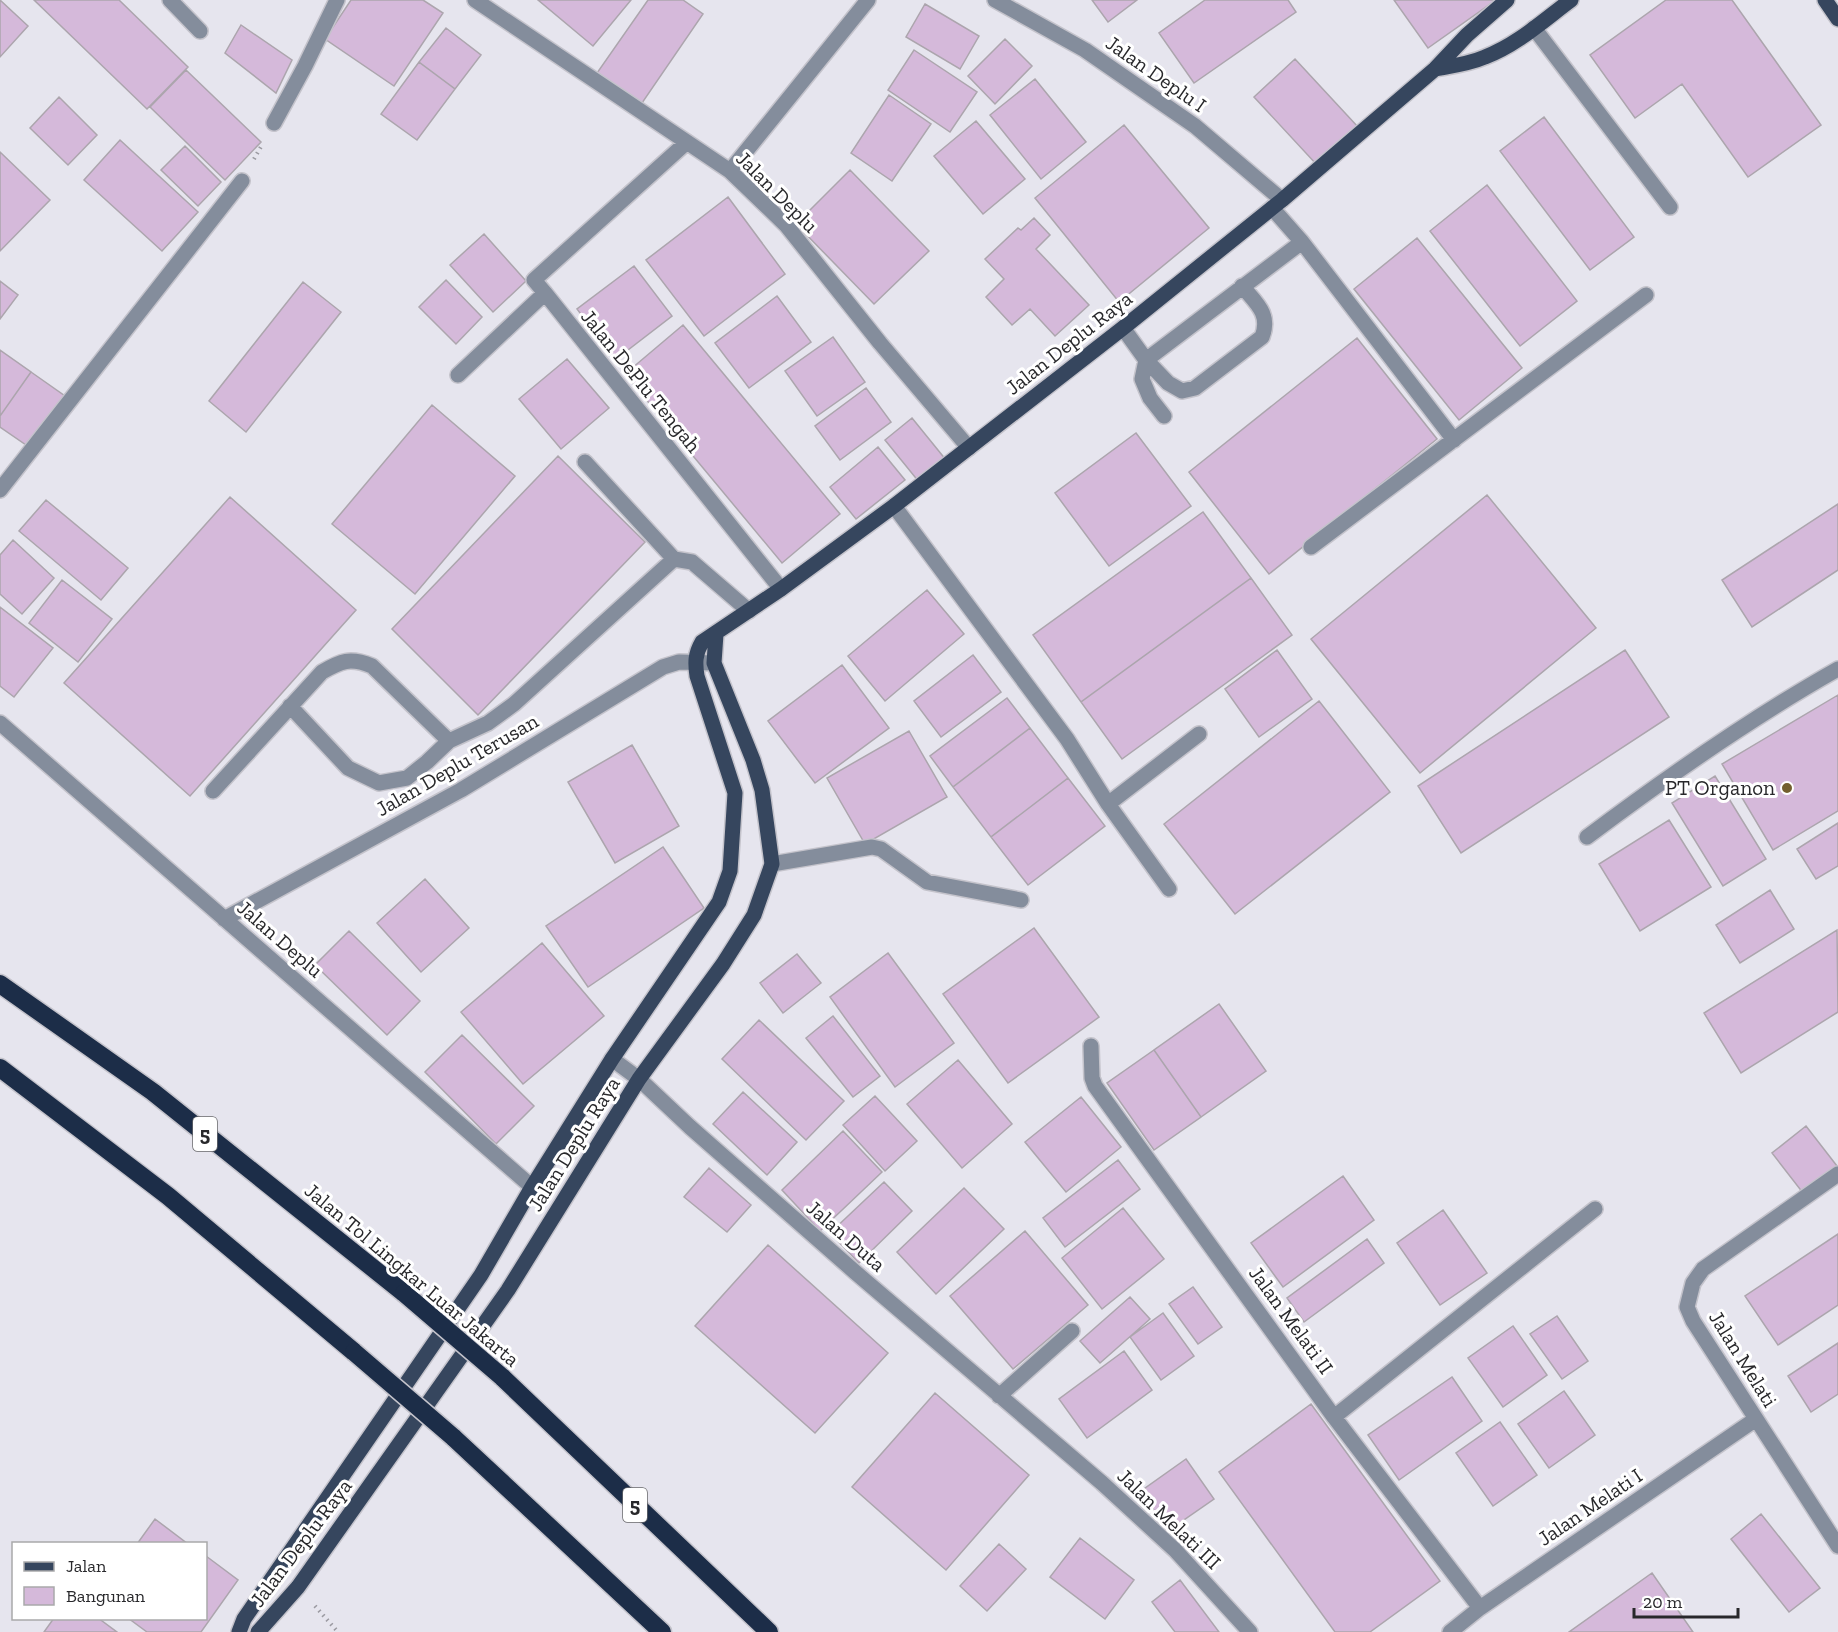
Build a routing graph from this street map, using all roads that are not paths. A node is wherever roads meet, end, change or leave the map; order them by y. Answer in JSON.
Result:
{"nodes":[{"id":1,"x":170,"y":0,"type":"edge"},
{"id":2,"x":338,"y":0,"type":"edge"},
{"id":3,"x":475,"y":0,"type":"edge"},
{"id":4,"x":868,"y":0,"type":"edge"},
{"id":5,"x":996,"y":0,"type":"edge"},
{"id":6,"x":1507,"y":0,"type":"edge"},
{"id":7,"x":1571,"y":0,"type":"edge"},
{"id":8,"x":1825,"y":0,"type":"edge"},
{"id":9,"x":1838,"y":19,"type":"edge"},
{"id":10,"x":1534,"y":28,"type":"junction"},
{"id":11,"x":200,"y":30,"type":"dead end"},
{"id":12,"x":1435,"y":69,"type":"junction"},
{"id":13,"x":274,"y":123,"type":"road end"},
{"id":14,"x":687,"y":142,"type":"junction"},
{"id":15,"x":730,"y":171,"type":"junction"},
{"id":16,"x":242,"y":181,"type":"road end"},
{"id":17,"x":1277,"y":204,"type":"junction"},
{"id":18,"x":1670,"y":207,"type":"dead end"},
{"id":19,"x":1302,"y":242,"type":"junction"},
{"id":20,"x":1242,"y":286,"type":"junction"},
{"id":21,"x":545,"y":293,"type":"junction"},
{"id":22,"x":1646,"y":295,"type":"dead end"},
{"id":23,"x":1123,"y":328,"type":"junction"},
{"id":24,"x":1146,"y":360,"type":"junction"},
{"id":25,"x":458,"y":375,"type":"dead end"},
{"id":26,"x":1164,"y":416,"type":"dead end"},
{"id":27,"x":1454,"y":440,"type":"junction"},
{"id":28,"x":969,"y":448,"type":"junction"},
{"id":29,"x":585,"y":462,"type":"dead end"},
{"id":30,"x":0,"y":490,"type":"edge"},
{"id":31,"x":894,"y":506,"type":"junction"},
{"id":32,"x":1311,"y":547,"type":"dead end"},
{"id":33,"x":674,"y":559,"type":"junction"},
{"id":34,"x":781,"y":589,"type":"junction"},
{"id":35,"x":748,"y":611,"type":"junction"},
{"id":36,"x":716,"y":634,"type":"junction"},
{"id":37,"x":695,"y":662,"type":"junction"},
{"id":38,"x":714,"y":663,"type":"junction"},
{"id":39,"x":1838,"y":669,"type":"edge"},
{"id":40,"x":290,"y":706,"type":"junction"},
{"id":41,"x":0,"y":723,"type":"edge"},
{"id":42,"x":1199,"y":734,"type":"dead end"},
{"id":43,"x":449,"y":741,"type":"junction"},
{"id":44,"x":762,"y":790,"type":"junction"},
{"id":45,"x":213,"y":791,"type":"dead end"},
{"id":46,"x":735,"y":794,"type":"junction"},
{"id":47,"x":1108,"y":804,"type":"junction"},
{"id":48,"x":1587,"y":837,"type":"dead end"},
{"id":49,"x":772,"y":864,"type":"junction"},
{"id":50,"x":1169,"y":889,"type":"dead end"},
{"id":51,"x":1021,"y":900,"type":"dead end"},
{"id":52,"x":224,"y":919,"type":"junction"},
{"id":53,"x":0,"y":984,"type":"edge"},
{"id":54,"x":1091,"y":1046,"type":"dead end"},
{"id":55,"x":612,"y":1059,"type":"junction"},
{"id":56,"x":0,"y":1068,"type":"edge"},
{"id":57,"x":639,"y":1079,"type":"junction"},
{"id":58,"x":0,"y":1083,"type":"edge"},
{"id":59,"x":40,"y":1097,"type":"junction"},
{"id":60,"x":1838,"y":1174,"type":"edge"},
{"id":61,"x":532,"y":1187,"type":"junction"},
{"id":62,"x":1594,"y":1209,"type":"dead end"},
{"id":63,"x":1072,"y":1331,"type":"dead end"},
{"id":64,"x":999,"y":1396,"type":"junction"},
{"id":65,"x":1334,"y":1417,"type":"junction"},
{"id":66,"x":1756,"y":1419,"type":"junction"},
{"id":67,"x":1054,"y":1442,"type":"joint"},
{"id":68,"x":1838,"y":1546,"type":"edge"},
{"id":69,"x":1480,"y":1608,"type":"junction"},
{"id":70,"x":242,"y":1625,"type":"edge"},
{"id":71,"x":259,"y":1632,"type":"edge"},
{"id":72,"x":662,"y":1632,"type":"edge"},
{"id":73,"x":769,"y":1632,"type":"edge"},
{"id":74,"x":1250,"y":1632,"type":"edge"},
{"id":75,"x":1450,"y":1632,"type":"edge"}],
"edges":[{"from":1,"to":11,"type":"street"},
{"from":2,"to":13,"type":"street"},
{"from":3,"to":14,"type":"street","name":"Jalan Deplu"},
{"from":4,"to":15,"type":"street"},
{"from":5,"to":17,"type":"street","name":"Jalan Deplu I"},
{"from":6,"to":12,"type":"main road","name":"Jalan Deplu Raya"},
{"from":7,"to":10,"type":"main road"},
{"from":8,"to":9,"type":"main road"},
{"from":10,"to":12,"type":"main road"},
{"from":10,"to":18,"type":"street"},
{"from":12,"to":17,"type":"main road","name":"Jalan Deplu Raya"},
{"from":14,"to":15,"type":"street","name":"Jalan Deplu"},
{"from":14,"to":21,"type":"street"},
{"from":15,"to":28,"type":"street","name":"Jalan Deplu"},
{"from":16,"to":30,"type":"street"},
{"from":17,"to":19,"type":"street","name":"Jalan Deplu I"},
{"from":17,"to":23,"type":"main road","name":"Jalan Deplu Raya"},
{"from":19,"to":20,"type":"street"},
{"from":19,"to":27,"type":"street","name":"Jalan Deplu I"},
{"from":20,"to":24,"type":"street"},
{"from":20,"to":24,"type":"street"},
{"from":21,"to":25,"type":"street"},
{"from":21,"to":34,"type":"street","name":"Jalan DePlu Tengah"},
{"from":22,"to":27,"type":"street"},
{"from":23,"to":24,"type":"street"},
{"from":23,"to":28,"type":"main road","name":"Jalan Deplu Raya"},
{"from":24,"to":26,"type":"street"},
{"from":27,"to":32,"type":"street"},
{"from":28,"to":31,"type":"main road","name":"Jalan Deplu Raya"},
{"from":29,"to":33,"type":"street"},
{"from":31,"to":34,"type":"main road","name":"Jalan Deplu Raya"},
{"from":31,"to":47,"type":"street"},
{"from":33,"to":35,"type":"street"},
{"from":33,"to":43,"type":"street"},
{"from":34,"to":35,"type":"main road","name":"Jalan Deplu Raya"},
{"from":35,"to":36,"type":"main road","name":"Jalan Deplu Raya"},
{"from":36,"to":37,"type":"main road","name":"Jalan Deplu Raya"},
{"from":36,"to":38,"type":"main road","name":"Jalan Deplu Raya"},
{"from":37,"to":38,"type":"street","name":"Jalan Deplu Terusan"},
{"from":37,"to":46,"type":"main road","name":"Jalan Deplu Raya"},
{"from":37,"to":52,"type":"street","name":"Jalan Deplu Terusan"},
{"from":38,"to":44,"type":"main road","name":"Jalan Deplu Raya"},
{"from":39,"to":48,"type":"street"},
{"from":40,"to":43,"type":"street"},
{"from":40,"to":43,"type":"street"},
{"from":40,"to":45,"type":"street"},
{"from":41,"to":52,"type":"street","name":"Jalan Deplu"},
{"from":42,"to":47,"type":"street"},
{"from":44,"to":46,"type":"main road"},
{"from":44,"to":49,"type":"main road","name":"Jalan Deplu Raya"},
{"from":46,"to":55,"type":"main road","name":"Jalan Deplu Raya"},
{"from":47,"to":50,"type":"street"},
{"from":49,"to":51,"type":"street"},
{"from":49,"to":57,"type":"main road","name":"Jalan Deplu Raya"},
{"from":52,"to":61,"type":"street","name":"Jalan Deplu"},
{"from":53,"to":73,"type":"highway","name":"Jalan Tol Lingkar Luar Jakarta","number":"5","bridge":true},
{"from":54,"to":65,"type":"street","name":"Jalan Melati II"},
{"from":55,"to":57,"type":"street","name":"Jalan Duta"},
{"from":55,"to":61,"type":"main road","name":"Jalan Deplu Raya"},
{"from":56,"to":59,"type":"highway"},
{"from":57,"to":64,"type":"street","name":"Jalan Duta"},
{"from":57,"to":71,"type":"main road","name":"Jalan Deplu Raya"},
{"from":58,"to":59,"type":"highway"},
{"from":59,"to":72,"type":"highway","bridge":true},
{"from":60,"to":66,"type":"street","name":"Jalan Melati"},
{"from":61,"to":70,"type":"main road","name":"Jalan Deplu Raya"},
{"from":62,"to":65,"type":"street"},
{"from":63,"to":64,"type":"street"},
{"from":64,"to":67,"type":"street","name":"Jalan Duta"},
{"from":65,"to":69,"type":"street","name":"Jalan Melati II"},
{"from":66,"to":68,"type":"street","name":"Jalan Melati"},
{"from":66,"to":69,"type":"street","name":"Jalan Melati I"},
{"from":67,"to":74,"type":"street","name":"Jalan Melati III"},
{"from":69,"to":75,"type":"street","name":"Jalan Melati I"},
{"from":70,"to":71,"type":"street"}]}
